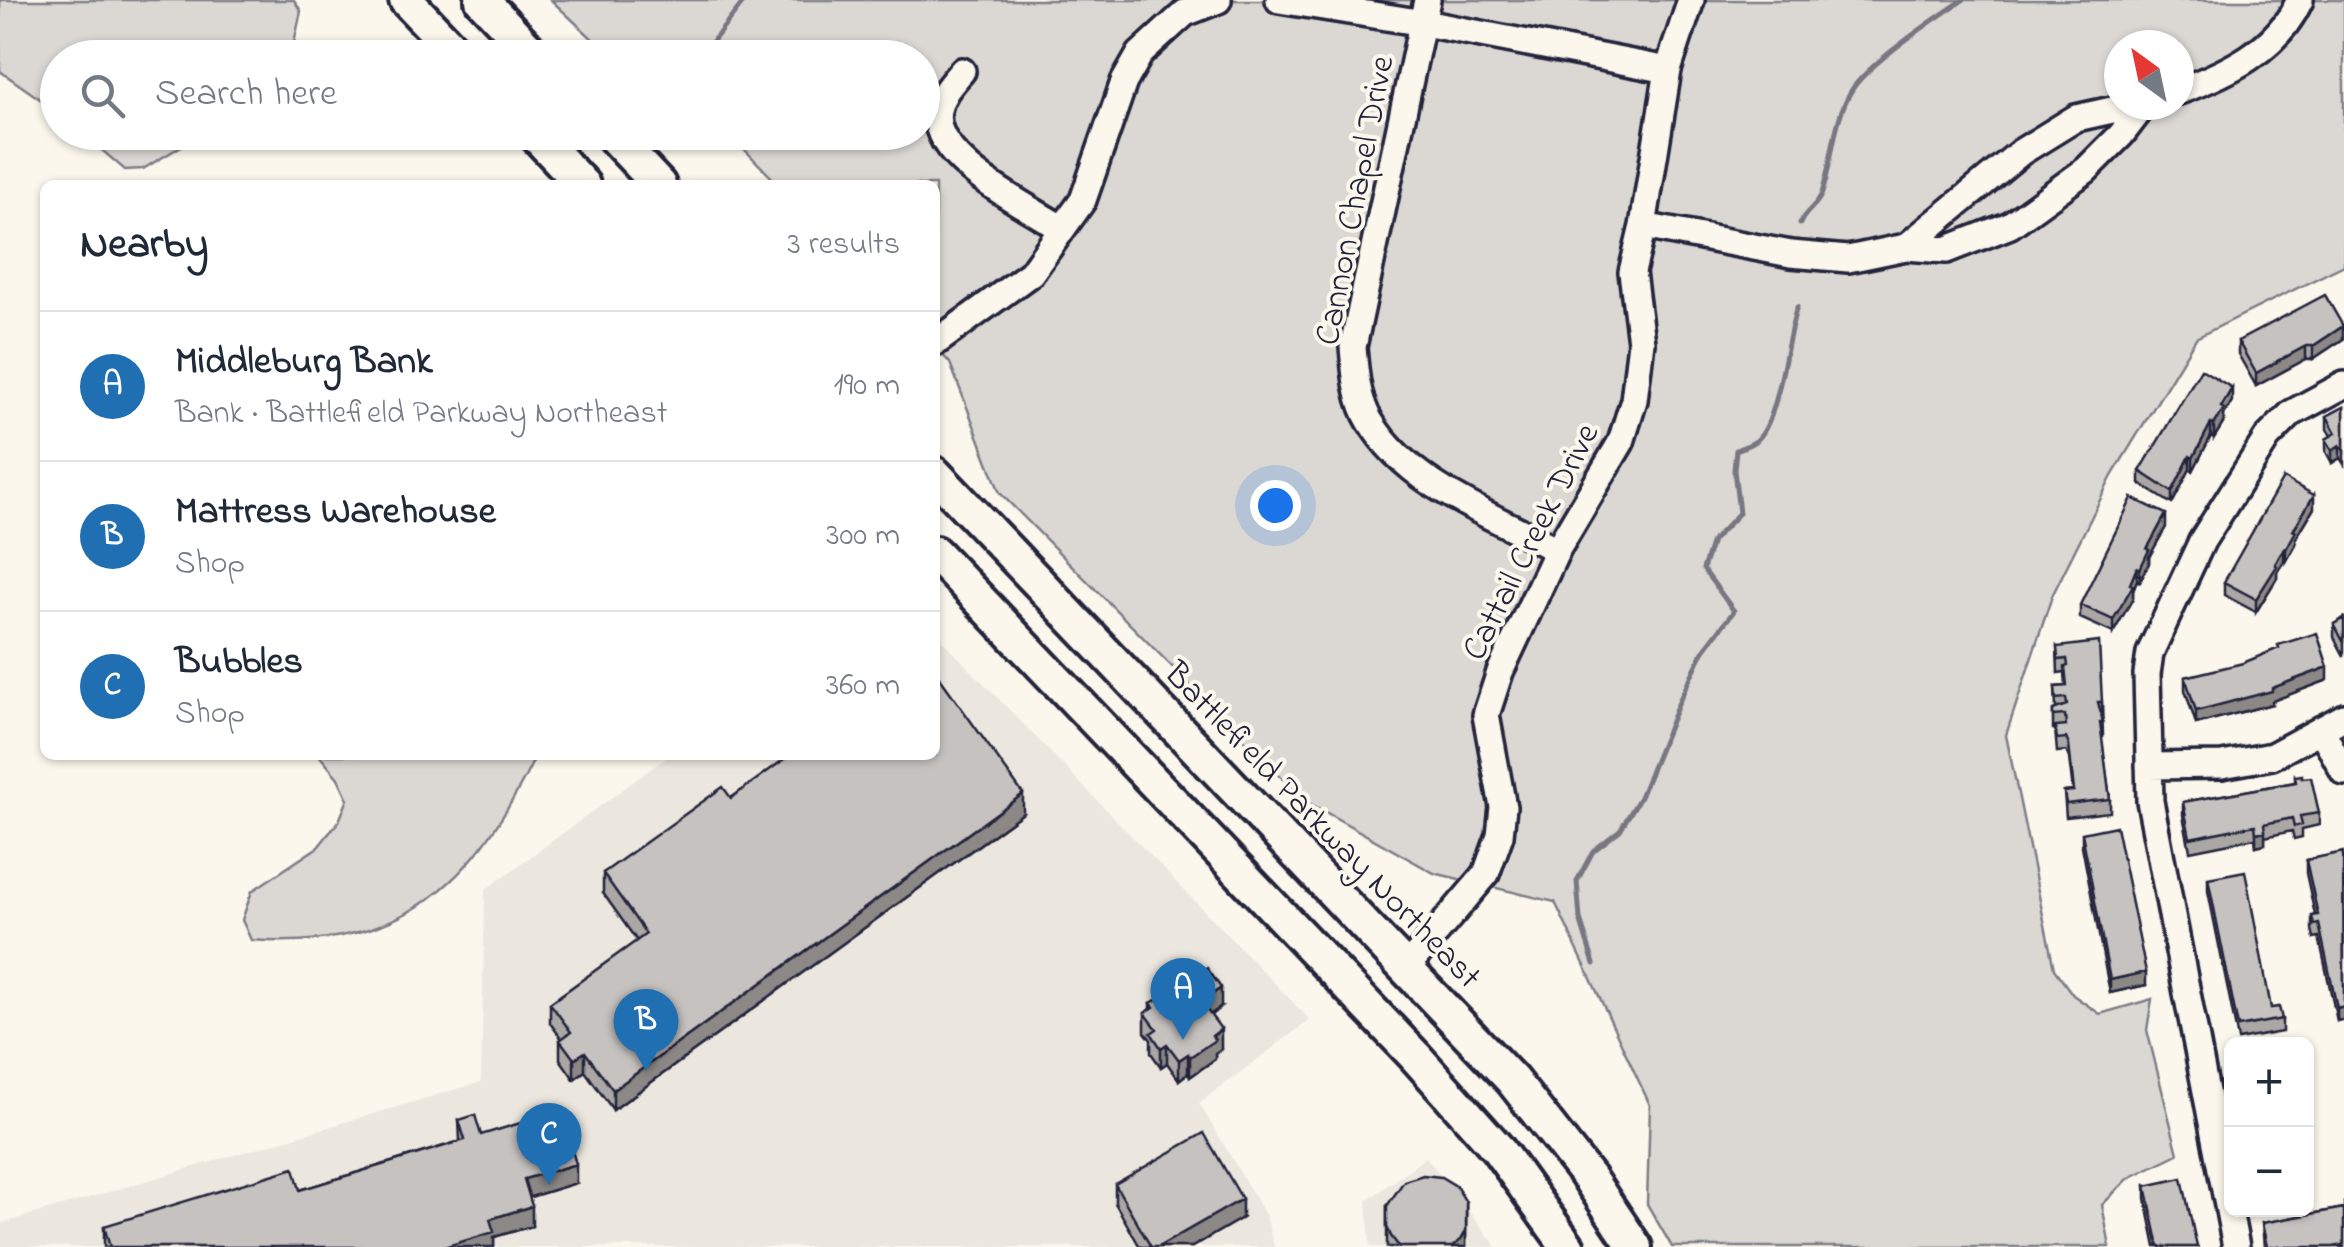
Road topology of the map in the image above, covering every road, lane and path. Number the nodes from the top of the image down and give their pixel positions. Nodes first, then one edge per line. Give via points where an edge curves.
1 (406, 0) edge
2 (482, 0) edge
3 (1218, 0) edge
4 (1279, 0) edge
5 (1691, 0) edge
6 (2300, 0) edge
7 (1426, 12) edge
8 (444, 40) edge
9 (520, 40) edge
10 (1668, 70) junction
11 (962, 71) dead end
12 (2194, 86) edge
13 (940, 101) edge
14 (2104, 112) edge
15 (2132, 120) edge
16 (940, 128) edge
17 (550, 150) edge
18 (626, 150) edge
19 (578, 180) edge
20 (654, 180) edge
21 (1642, 226) junction
22 (1061, 228) junction
23 (1906, 248) junction
24 (940, 339) edge
25 (2344, 385) edge
26 (940, 479) edge
27 (1557, 550) junction
28 (940, 558) edge
29 (2332, 723) edge
30 (2148, 766) junction
31 (2344, 772) edge
32 (1406, 968) junction
33 (1568, 1247) edge
34 (1635, 1247) edge
35 (2236, 1247) edge

1 - 8 main road
2 - 9 main road
3 - 22 street via 1186,13 1140,54 1083,200
4 - 7 street
5 - 10 street, Cattail Creek Drive
6 - 12 street via 2265,50
7 - 10 street
7 - 27 street, Cannon Chapel Drive via 1353,347 1356,378 1368,418 1394,454 1427,480
10 - 21 street, Cattail Creek Drive
11 - 13 street
14 - 23 street via 2076,118 2020,152
15 - 23 street via 2086,170 2010,225 1946,250
16 - 22 street via 960,163
17 - 19 main road
18 - 20 main road
21 - 23 street via 1848,259
21 - 27 street, Cattail Creek Drive via 1632,272 1641,342 1634,400 1621,442
22 - 24 street via 1032,273
25 - 30 street via 2278,424 2202,541 2150,653
26 - 32 main road, Battlefield Parkway Northeast
27 - 32 street, Cattail Creek Drive via 1486,715 1502,807 1486,874
28 - 33 main road via 1415,1056 1497,1148
29 - 30 street via 2272,756
29 - 31 street
30 - 35 street
32 - 34 main road, Battlefield Parkway Northeast via 1550,1125

